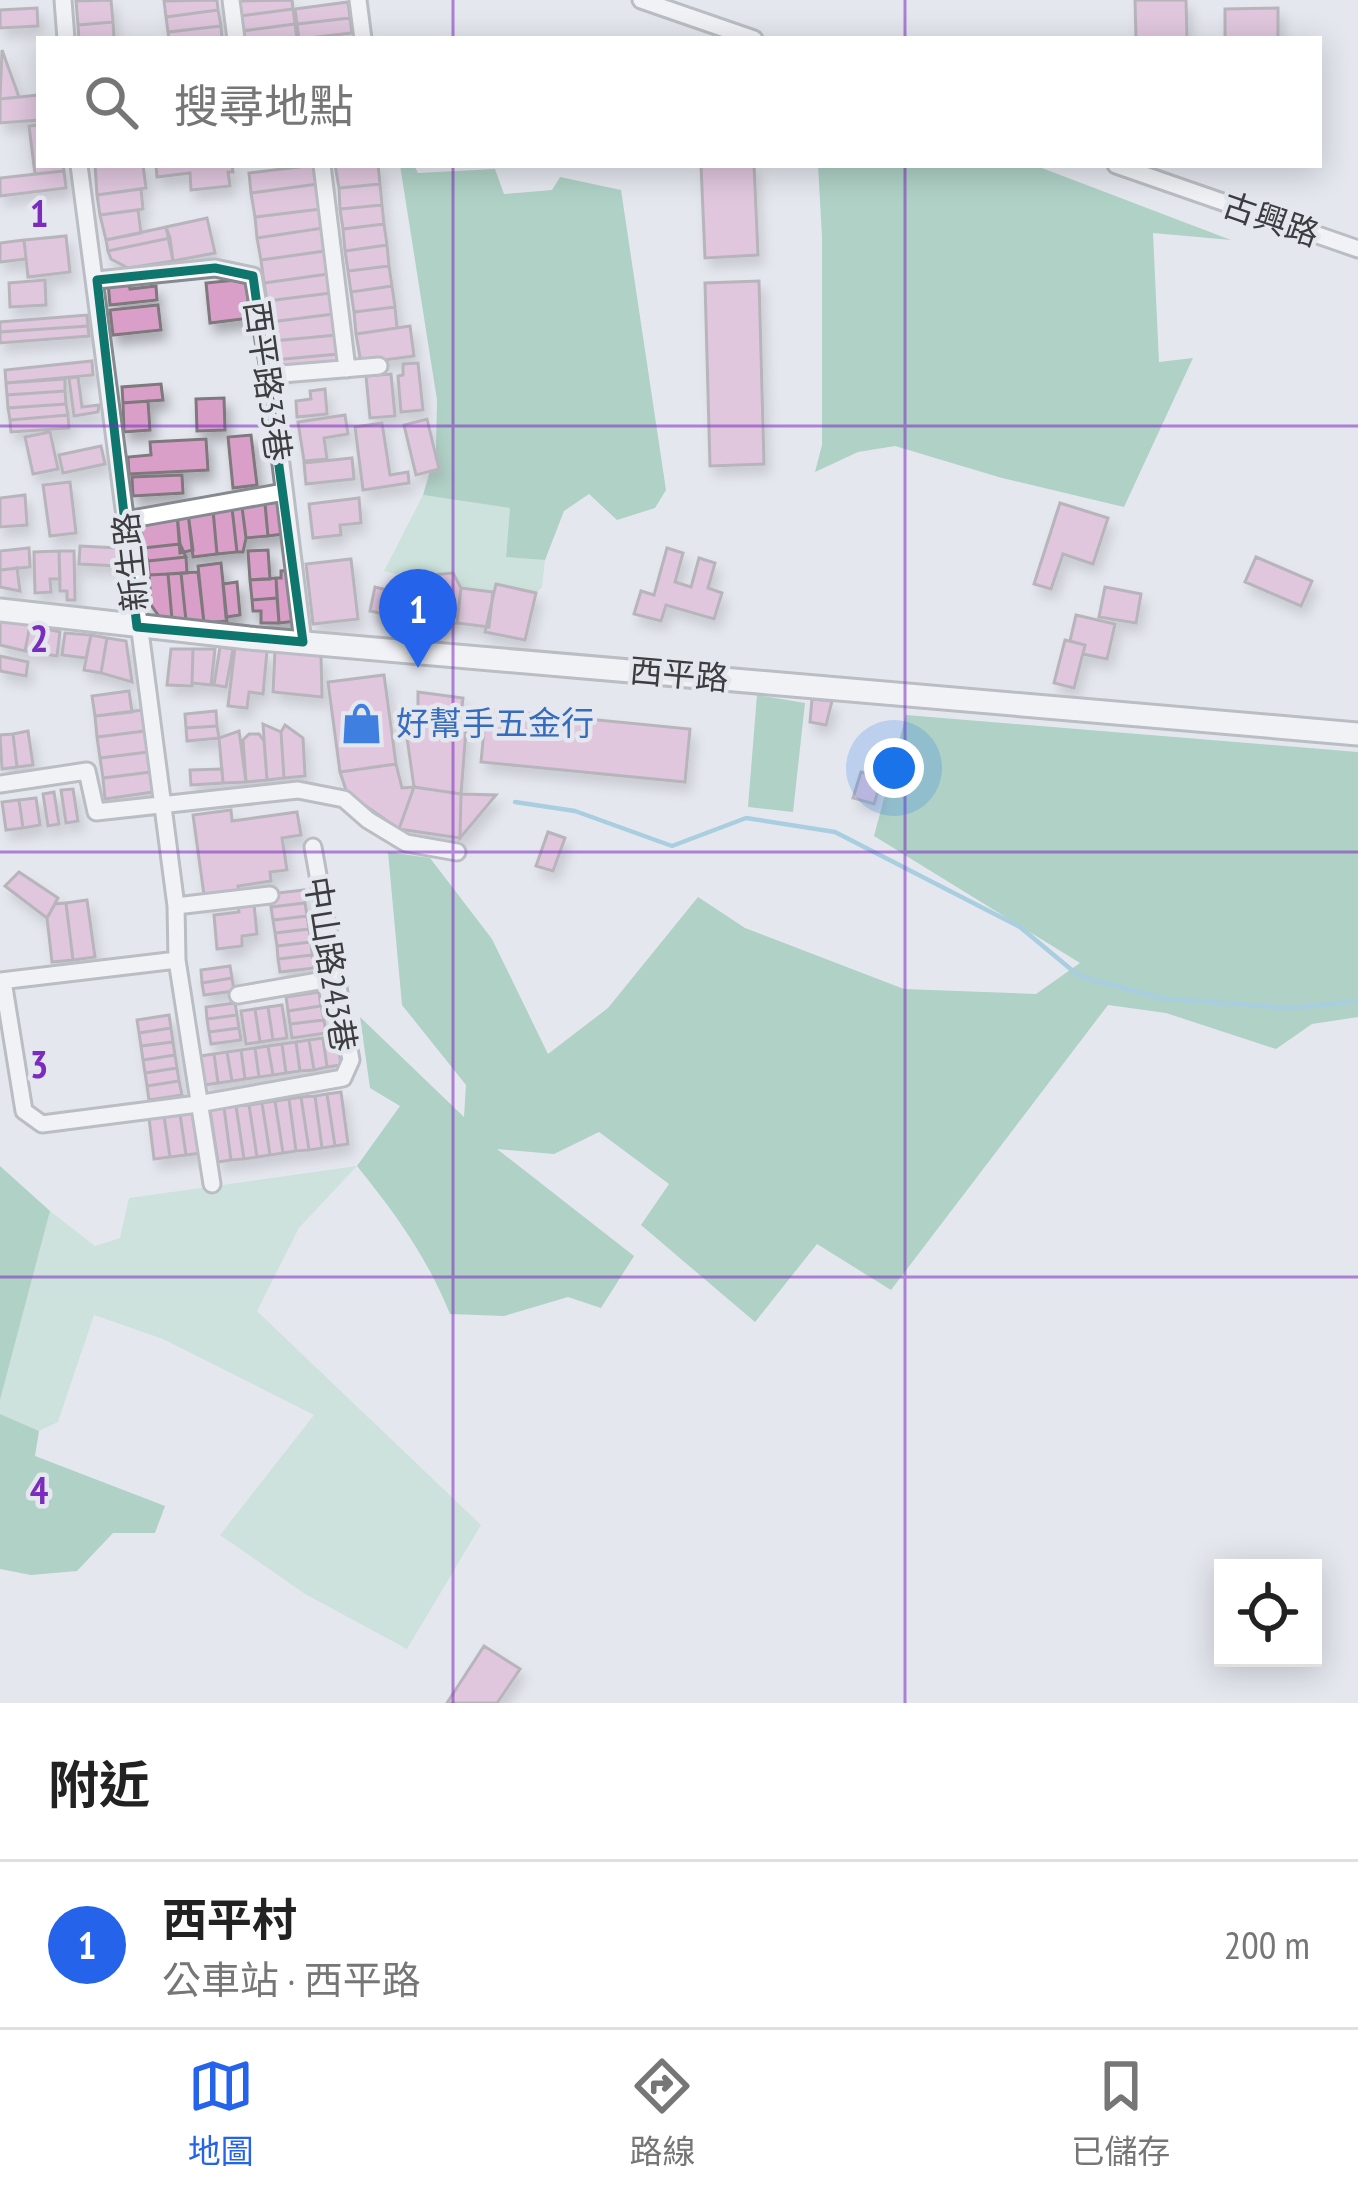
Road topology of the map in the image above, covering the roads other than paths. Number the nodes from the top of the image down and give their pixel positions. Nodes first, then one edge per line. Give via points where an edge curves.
1 (63, 0) edge
2 (230, 0) edge
3 (358, 0) edge
4 (641, 0) edge
5 (67, 36) edge
6 (236, 36) edge
7 (363, 36) edge
8 (745, 36) edge
9 (79, 168) edge
10 (322, 168) edge
11 (1125, 168) edge
12 (1358, 249) edge
13 (97, 280) junction
14 (379, 366) dead end
15 (347, 369) junction
16 (270, 376) junction
17 (284, 492) junction
18 (126, 520) junction
19 (0, 610) edge
20 (137, 627) junction
21 (303, 642) junction
22 (1358, 734) edge
23 (0, 784) edge
24 (162, 806) junction
25 (313, 847) dead end
26 (457, 852) dead end
27 (271, 895) dead end
28 (176, 906) junction
29 (177, 960) junction
30 (336, 978) junction
31 (1, 981) edge
32 (238, 995) dead end
33 (198, 1104) junction
34 (212, 1184) dead end

1 - 5 street
2 - 6 street
3 - 7 street
4 - 8 street
9 - 13 street, 新生路
10 - 15 street
11 - 12 street, 古興路
13 - 16 street, 西平路33巷 via 215,268 253,276
13 - 18 street, 新生路
14 - 15 street
15 - 16 street
16 - 17 street, 西平路33巷
17 - 18 street
17 - 21 street, 西平路33巷
18 - 20 street, 新生路
19 - 20 main road, 西平路
20 - 21 main road, 西平路
20 - 24 street, 新生路
21 - 22 main road, 西平路
23 - 24 street via 87,771 96,812
24 - 26 street via 298,790 344,799 406,843
24 - 28 street, 新生路
25 - 30 street, 中山路243巷
27 - 28 street
28 - 29 street, 新生路
29 - 31 street, 中山路243巷
29 - 33 street
30 - 32 street
30 - 33 street, 中山路243巷 via 351,1060 343,1078
31 - 33 street, 中山路243巷 via 23,1111 36,1121
33 - 34 street

